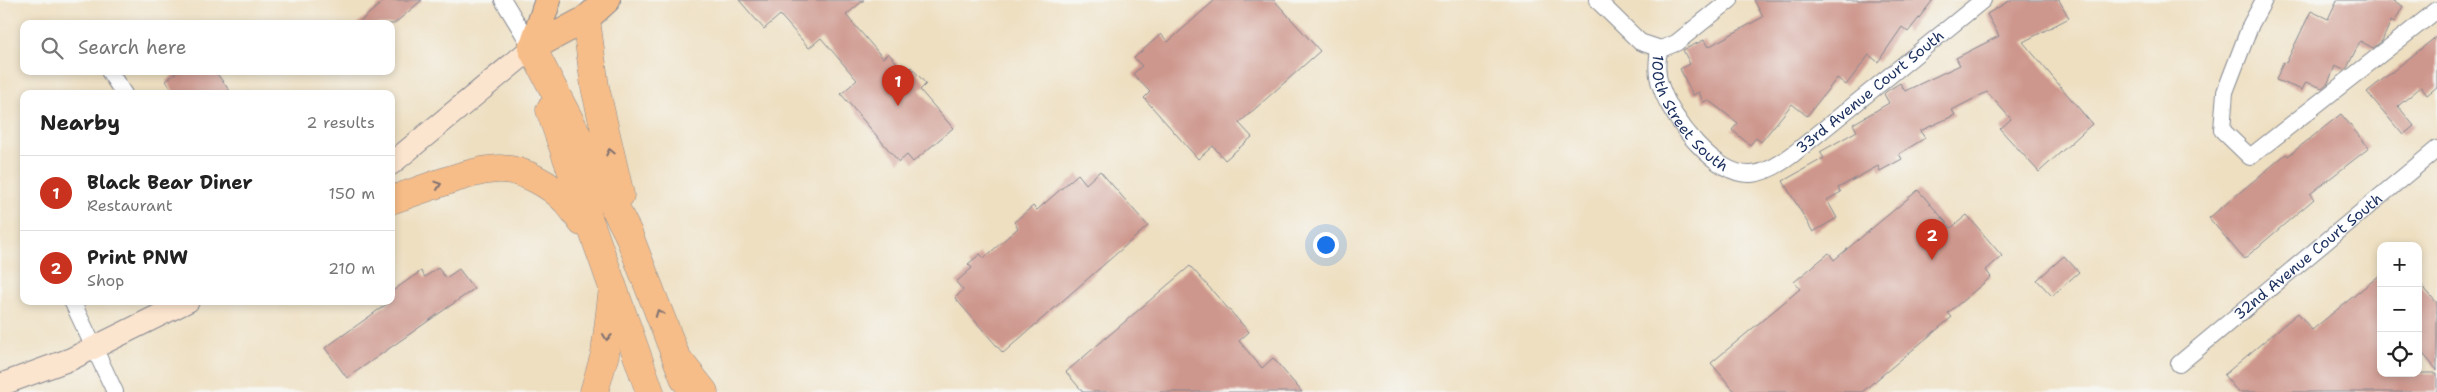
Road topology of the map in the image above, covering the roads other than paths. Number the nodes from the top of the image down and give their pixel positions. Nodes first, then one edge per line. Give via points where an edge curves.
1 (503, 0) edge
2 (548, 0) edge
3 (607, 0) edge
4 (1598, 0) edge
5 (1730, 0) edge
6 (1983, 0) edge
7 (2264, 0) edge
8 (2437, 10) edge
9 (586, 19) junction
10 (532, 48) junction
11 (1659, 49) junction
12 (112, 75) edge
13 (121, 90) edge
14 (2437, 149) edge
15 (395, 161) edge
16 (1752, 174) joint
17 (395, 199) edge
18 (628, 233) junction
19 (596, 242) junction
20 (613, 288) junction
21 (74, 305) edge
22 (180, 305) edge
23 (94, 349) junction
24 (677, 358) junction
25 (2179, 364) dead end
26 (0, 385) edge
27 (115, 392) edge
28 (594, 392) edge
29 (650, 392) edge
30 (690, 392) edge
31 (704, 392) edge

1 - 10 street
2 - 10 main road
3 - 9 main road
4 - 11 street, 100th Street South via 1636,38
5 - 11 street via 1676,43
6 - 16 street, 33rd Avenue Court South via 1792,155 1779,164
7 - 8 street via 2251,24 2225,92 2222,130 2250,157
9 - 10 main road
18 -> 9 highway via 595,87
10 - 15 main road
10 - 18 highway
10 - 19 highway via 555,128
11 - 16 street, 100th Street South via 1657,67 1661,89 1685,128 1703,150 1722,165
12 - 13 street
14 - 25 street, 32nd Avenue Court South
17 -> 19 highway via 478,172 502,169 534,178 566,200
24 -> 18 highway
19 - 20 highway
20 -> 28 highway via 605,354
20 - 29 highway
21 - 23 street
22 - 23 main road
23 - 26 main road
23 - 27 street
24 - 30 highway
24 - 31 highway

